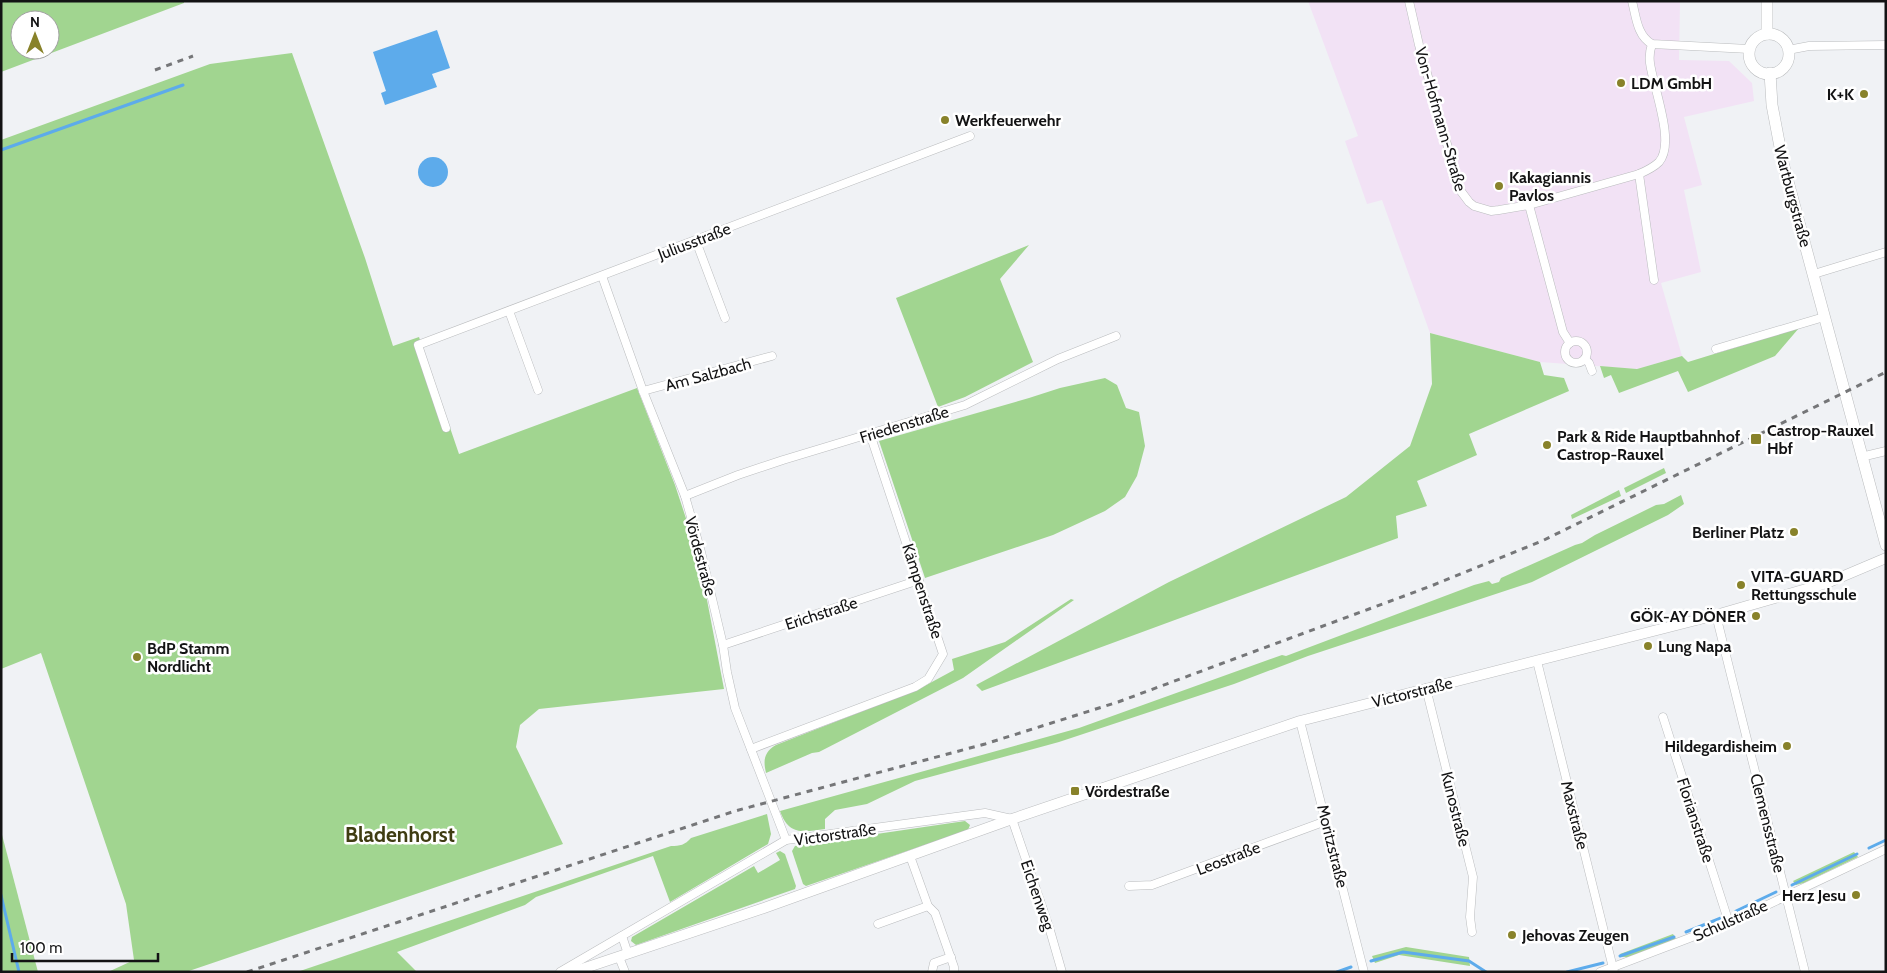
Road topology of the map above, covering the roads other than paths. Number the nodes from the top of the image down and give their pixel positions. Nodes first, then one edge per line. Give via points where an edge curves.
1 (1409, 1) edge
2 (1632, 1) edge
3 (1767, 1) edge
4 (1767, 34) junction
5 (1652, 44) junction
6 (1886, 45) edge
7 (1749, 49) junction
8 (1788, 50) junction
9 (1770, 73) junction
10 (970, 136) dead end
11 (1639, 174) junction
12 (1530, 205) junction
13 (696, 241) junction
14 (1886, 252) edge
15 (1814, 274) junction
16 (602, 276) junction
17 (1654, 280) dead end
18 (509, 310) junction
19 (1824, 317) junction
20 (725, 318) dead end
21 (1116, 336) dead end
22 (1570, 343) junction
23 (1716, 349) dead end
24 (772, 356) dead end
25 (1585, 359) junction
26 (1592, 371) dead end
27 (538, 390) dead end
28 (643, 391) junction
29 (446, 428) dead end
30 (870, 434) junction
31 (1886, 451) edge
32 (1861, 457) junction
33 (685, 496) junction
34 (1886, 545) edge
35 (1886, 558) edge
36 (919, 580) junction
37 (1716, 615) junction
38 (723, 645) junction
39 (1537, 662) junction
40 (1426, 688) junction
41 (1662, 717) dead end
42 (1300, 721) junction
43 (751, 749) junction
44 (1012, 819) junction
45 (1326, 821) junction
46 (786, 840) junction
47 (1886, 849) edge
48 (910, 856) junction
49 (1129, 886) dead end
50 (1786, 895) junction
51 (928, 906) junction
52 (1729, 923) junction
53 (878, 924) dead end
54 (1472, 932) dead end
55 (622, 936) junction
56 (624, 956) junction
57 (951, 957) junction
58 (1614, 970) edge
59 (560, 972) edge
60 (573, 972) edge
61 (625, 972) edge
62 (932, 972) edge
63 (954, 972) edge
64 (1062, 972) edge
65 (1364, 972) edge
66 (1600, 972) edge
67 (1806, 972) edge

1 - 12 street, Von-Hofmann-Straße via 1460,190 1469,202 1482,209
2 - 5 street via 1641,34
3 - 4 main road
4 - 7 main road via 1756,38
4 - 8 main road via 1783,39
5 - 7 street
5 - 11 street, Von-Hofmann-Straße via 1650,62 1666,141 1660,161
6 - 8 street via 1809,46
7 - 9 main road via 1754,66 1759,71
8 - 9 main road via 1788,60 1783,68
9 - 15 main road, Wartburgstraße via 1778,138
10 - 13 street, Juliusstraße
11 - 12 street, Von-Hofmann-Straße
11 - 17 street
12 - 22 street via 1563,332
13 - 16 street, Juliusstraße
13 - 20 street
14 - 15 street
15 - 19 main road, Wartburgstraße
16 - 18 street, Juliusstraße
16 - 28 street, Vördestraße
18 - 27 street
18 - 29 street, Juliusstraße via 418,345
19 - 23 street
19 - 32 main road, Wartburgstraße
21 - 30 street, Friedenstraße via 965,405
22 - 25 street via 1578,341 1584,345
22 - 25 street via 1565,352 1569,361 1579,363
24 - 28 street, Am Salzbach
25 - 26 street
28 - 33 street, Vördestraße
30 - 33 street, Friedenstraße via 738,475
30 - 36 street, Kämpenstraße
31 - 32 street
32 - 34 main road
33 - 38 street, Vördestraße via 702,552
35 - 37 street, Victorstraße via 1839,579
36 - 38 street, Erichstraße
36 - 43 street, Kämpenstraße via 943,654 928,679 915,687
37 - 39 street, Victorstraße
37 - 50 street, Clemensstraße
38 - 43 street, Vördestraße via 735,708
39 - 40 street, Victorstraße
39 - 58 street, Maxstraße
40 - 42 street, Victorstraße
40 - 54 street, Kunostraße via 1473,877
41 - 52 street, Florianstraße
42 - 44 street, Victorstraße
42 - 45 street, Moritzstraße
43 - 46 street, Vördestraße
44 - 46 street, Victorstraße via 985,814
44 - 48 street, Victorstraße
44 - 64 street, Eichenweg
45 - 49 street, Leostraße via 1152,885
45 - 65 street, Moritzstraße
46 - 55 street, Victorstraße
47 - 50 street, Schulstraße
48 - 51 street
48 - 56 street, Victorstraße
50 - 52 street, Schulstraße
50 - 67 street, Clemensstraße
51 - 53 street
51 - 57 street via 935,912
52 - 58 street, Schulstraße
55 - 56 street
55 - 59 street, Victorstraße
56 - 60 street, Victorstraße
56 - 61 street
57 - 62 street via 934,963
57 - 63 street
58 - 66 street, Schulstraße

